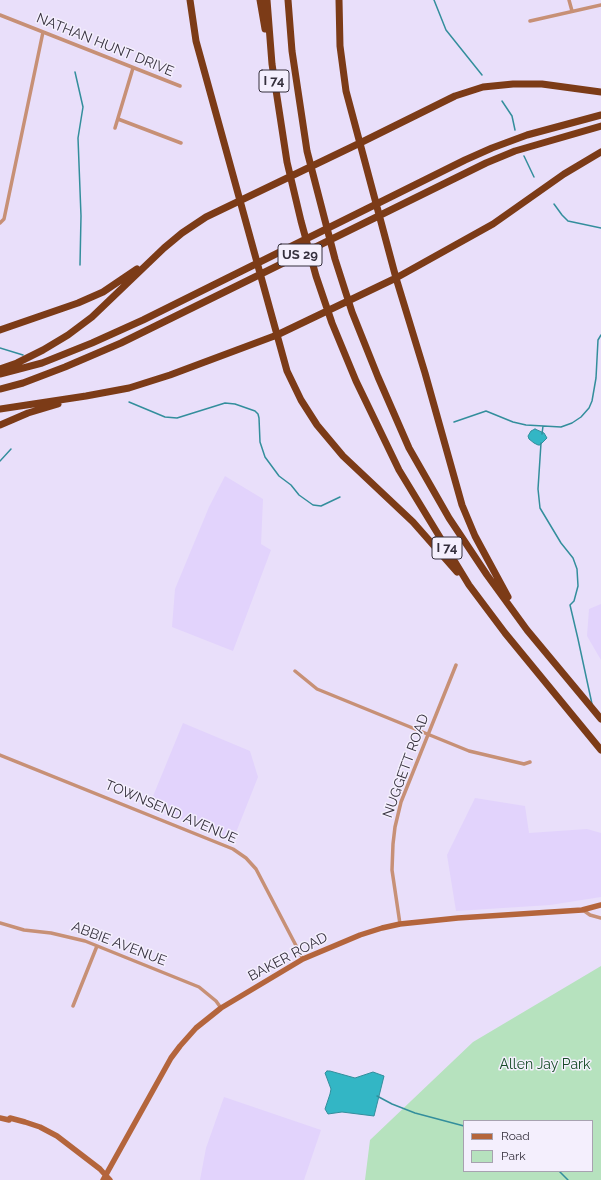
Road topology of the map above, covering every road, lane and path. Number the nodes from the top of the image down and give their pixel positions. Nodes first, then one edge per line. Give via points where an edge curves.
1 (190, 0) edge
2 (260, 0) edge
3 (267, 0) edge
4 (288, 0) edge
5 (339, 0) edge
6 (569, 0) edge
7 (601, 5) edge
8 (572, 11) junction
9 (0, 15) edge
10 (530, 21) dead end
11 (43, 32) junction
12 (272, 64) junction
13 (133, 68) junction
14 (180, 86) dead end
15 (601, 92) edge
16 (601, 115) edge
17 (118, 119) junction
18 (601, 126) edge
19 (115, 128) dead end
20 (360, 143) junction
21 (181, 144) dead end
22 (601, 152) edge
23 (240, 200) junction
24 (0, 223) edge
25 (159, 253) junction
26 (396, 278) junction
27 (0, 330) edge
28 (277, 335) junction
29 (0, 369) edge
30 (0, 374) edge
31 (0, 389) edge
32 (86, 396) junction
33 (0, 409) edge
34 (0, 425) edge
35 (469, 585) junction
36 (526, 630) junction
37 (456, 665) dead end
38 (295, 671) dead end
39 (601, 719) edge
40 (428, 735) junction
41 (601, 750) edge
42 (0, 755) edge
43 (530, 762) dead end
44 (601, 905) edge
45 (582, 910) junction
46 (601, 918) edge
47 (0, 923) edge
48 (400, 924) junction
49 (97, 946) junction
50 (303, 959) junction
51 (74, 1006) dead end
52 (221, 1008) junction
53 (0, 1118) edge
54 (104, 1177) edge
55 (110, 1180) edge

1 - 23 highway via 196,41
2 - 12 highway
3 - 12 highway, I 74
4 - 36 highway, I 74 via 292,51 307,151 335,259 352,312 410,448 449,518
5 - 20 highway via 342,72
6 - 8 street
7 - 8 street
8 - 10 street
9 - 11 street, NATHAN HUNT DRIVE
11 - 13 street, NATHAN HUNT DRIVE
11 - 24 street via 4,219
12 - 35 highway, I 74 via 287,162 301,222 332,324 398,470
13 - 14 street, NATHAN HUNT DRIVE
13 - 17 street
15 - 20 highway via 542,84 484,87 455,96
16 - 30 highway, US 29 via 527,135 479,154 130,326 42,363
17 - 19 street
17 - 21 street
18 - 31 highway, US 29 via 515,151 486,163 121,343 65,367
20 - 23 highway
20 - 26 highway
22 - 26 highway via 564,174 493,224
23 - 25 highway via 206,217
23 - 28 highway
25 - 27 highway via 96,295
25 - 29 highway via 92,317 68,335 43,350
26 - 28 highway
26 - 36 highway via 462,505 474,536
28 - 32 highway via 170,375 129,388
28 - 35 highway via 287,371 317,426 342,456 412,522
32 - 33 highway
32 - 34 highway via 28,413
35 - 41 highway, I 74
36 - 39 highway, I 74
37 - 40 street, NUGGETT ROAD
38 - 40 street via 317,689
40 - 43 street via 469,751 524,764
40 - 48 street, NUGGETT ROAD via 401,802 395,827 392,870
42 - 50 street, TOWNSEND AVENUE via 233,849 256,869
44 - 45 street, BAKER ROAD
45 - 46 street
45 - 48 street, BAKER ROAD
47 - 49 street, ABBIE AVENUE via 24,930 69,936
48 - 50 street, BAKER ROAD via 360,935
49 - 51 street
49 - 52 street, ABBIE AVENUE via 199,987
50 - 52 street, BAKER ROAD
52 - 54 street, BAKER ROAD via 196,1028 171,1058
53 - 54 street via 10,1118 40,1127 57,1136
54 - 55 street

